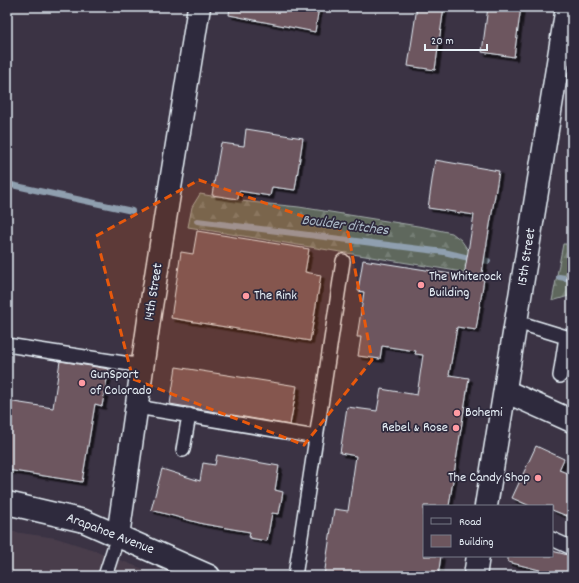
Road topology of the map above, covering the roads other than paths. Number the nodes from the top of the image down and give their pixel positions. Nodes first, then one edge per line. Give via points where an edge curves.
1 (199, 7) edge
2 (567, 7) edge
3 (343, 261) dead end
4 (517, 322) junction
5 (7, 345) edge
6 (143, 366) junction
7 (560, 376) dead end
8 (505, 391) junction
9 (137, 407) junction
10 (189, 415) junction
11 (572, 421) edge
12 (316, 437) junction
13 (183, 450) dead end
14 (7, 503) edge
15 (486, 505) edge
16 (118, 536) junction
17 (553, 539) edge
18 (572, 548) edge
19 (478, 557) edge
20 (105, 576) edge
21 (209, 576) edge
22 (295, 576) edge
23 (475, 576) edge

1 - 6 street, 14th Street
2 - 4 street, 15th Street
3 - 12 lane
4 - 7 lane via 566,337
4 - 8 street, 15th Street
5 - 6 lane
6 - 9 street, 14th Street
8 - 11 street
8 - 15 street, 15th Street
9 - 10 lane
9 - 16 street, 14th Street
10 - 12 lane
10 - 13 lane
12 - 22 lane
14 - 16 street, Arapahoe Avenue via 84,521
16 - 20 lane, 14th Street
16 - 21 street, Arapahoe Avenue
17 - 18 lane
19 - 23 street

